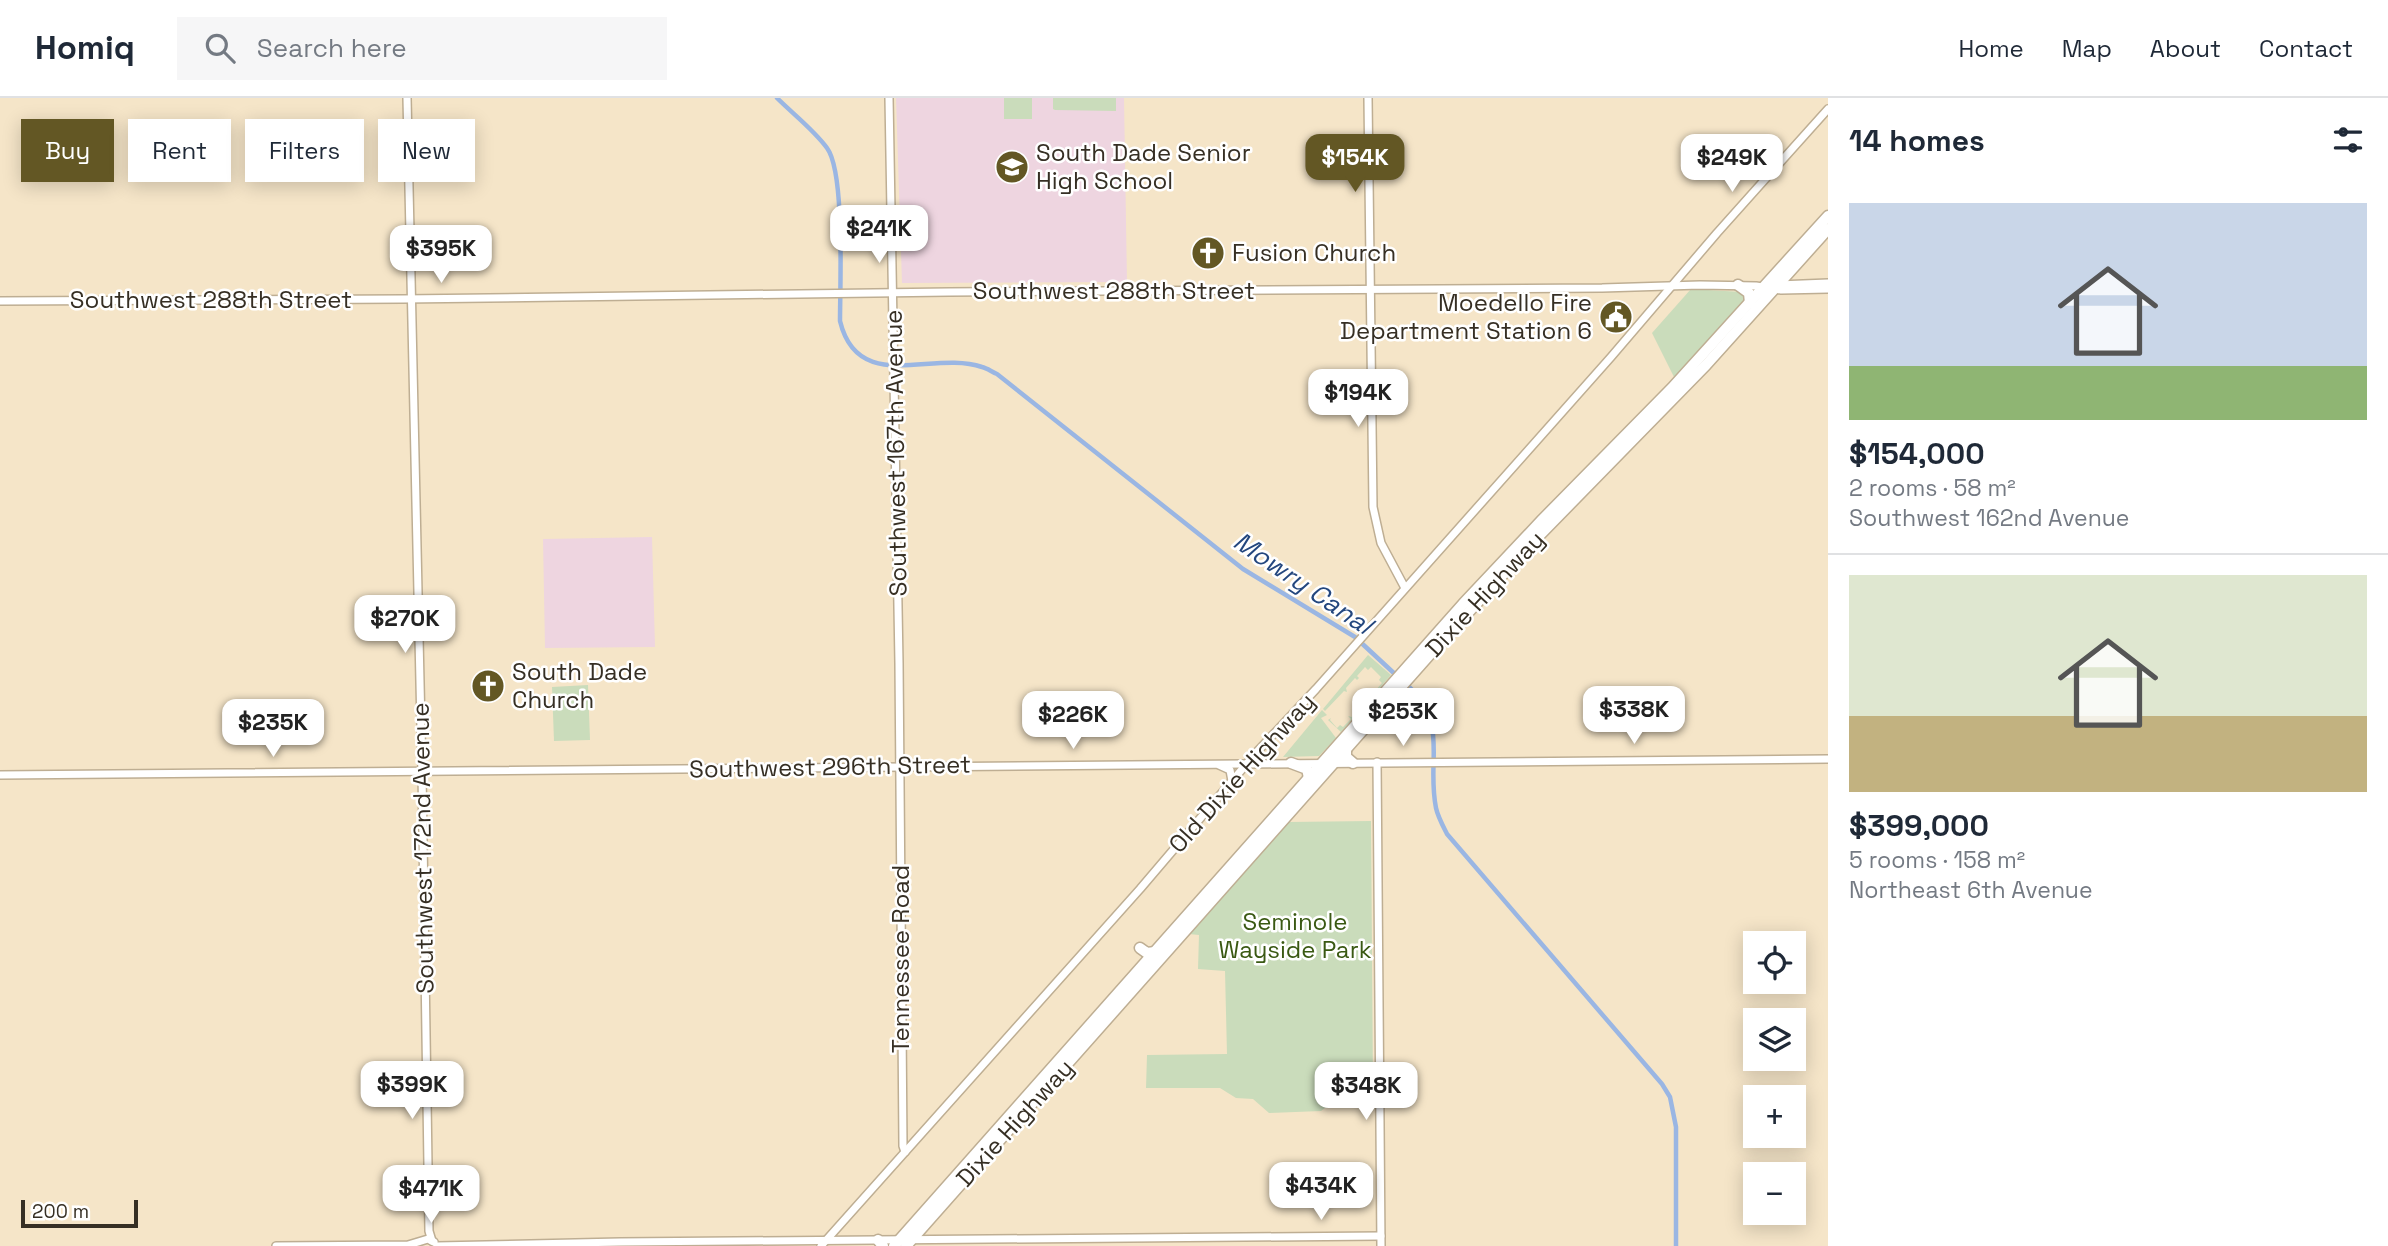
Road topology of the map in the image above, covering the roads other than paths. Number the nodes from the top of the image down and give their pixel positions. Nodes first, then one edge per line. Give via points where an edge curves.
1 (407, 98) edge
2 (889, 98) edge
3 (1368, 98) edge
4 (1828, 109) edge
5 (1828, 216) edge
6 (1828, 229) edge
7 (1790, 272) junction
8 (1828, 283) edge
9 (1797, 284) junction
10 (1672, 285) junction
11 (1738, 285) junction
12 (1647, 286) junction
13 (1773, 287) junction
14 (1828, 289) edge
15 (1371, 290) junction
16 (894, 293) junction
17 (411, 299) junction
18 (1658, 300) junction
19 (0, 301) edge
20 (1751, 303) junction
21 (1723, 333) junction
22 (1698, 374) junction
23 (1663, 397) junction
24 (1620, 441) junction
25 (1632, 441) junction
26 (1589, 485) junction
27 (1405, 588) junction
28 (1466, 607) junction
29 (1402, 679) junction
30 (1376, 701) junction
31 (1346, 749) junction
32 (1258, 750) junction
33 (1828, 759) edge
34 (1377, 762) junction
35 (1248, 763) junction
36 (1264, 763) junction
37 (1291, 763) junction
38 (1321, 763) junction
39 (1333, 763) junction
40 (1353, 763) junction
41 (1215, 764) junction
42 (900, 766) junction
43 (422, 772) junction
44 (0, 775) edge
45 (1309, 778) junction
46 (1232, 781) junction
47 (1273, 824) junction
48 (1193, 915) junction
49 (1140, 948) dead end
50 (1157, 950) junction
51 (1140, 968) junction
52 (1140, 981) junction
53 (1124, 999) junction
54 (1056, 1064) junction
55 (1026, 1110) junction
56 (1011, 1114) junction
57 (905, 1152) junction
58 (982, 1160) junction
59 (940, 1194) junction
60 (1381, 1236) junction
61 (906, 1242) edge
62 (432, 1243) edge
63 (809, 1243) edge
64 (824, 1243) edge
65 (880, 1243) edge
66 (409, 1245) edge
67 (276, 1246) edge
68 (1381, 1246) edge

1 - 17 street, Southwest 172nd Avenue
2 - 16 street, Southwest 167th Avenue
3 - 15 street
4 - 10 street, Old Dixie Highway
5 - 13 highway, Dixie Highway
6 - 7 highway, Dixie Highway
7 - 9 highway
7 - 13 highway, Dixie Highway
8 - 9 street, Southwest 288th Street
9 - 13 street, Southwest 288th Street
10 - 11 street, Southwest 288th Street
10 - 12 street, Southwest 288th Street
10 - 18 street, Old Dixie Highway
11 - 13 street, Southwest 288th Street
11 - 20 highway via 1749,293
12 - 15 street, Southwest 288th Street
12 - 18 street via 1656,291
13 - 14 street, Southwest 288th Street
13 - 20 highway, Dixie Highway
13 - 22 highway, Dixie Highway
15 - 16 street, Southwest 288th Street
15 - 27 street via 1374,514 1384,551
16 - 17 street, Southwest 288th Street
16 - 42 street, Southwest 167th Avenue
17 - 19 street, Southwest 288th Street
17 - 43 street, Southwest 172nd Avenue
18 - 27 street, Old Dixie Highway
20 - 21 highway, Dixie Highway
21 - 22 highway via 1698,367
21 - 23 highway, Dixie Highway
22 - 25 highway, Dixie Highway
23 - 24 highway, Dixie Highway
23 - 25 highway
24 - 26 highway
24 - 28 highway, Dixie Highway via 1503,561 1499,572
25 - 26 highway, Dixie Highway
26 - 28 highway, Dixie Highway
27 - 32 street, Old Dixie Highway
28 - 29 highway, Dixie Highway
28 - 29 highway, Dixie Highway via 1432,652
29 - 30 highway, Dixie Highway
29 - 31 highway, Dixie Highway
30 - 38 highway, Dixie Highway
30 - 39 highway via 1373,712 1335,754
31 - 39 highway, Dixie Highway
31 - 40 highway via 1346,757
32 - 35 street, Old Dixie Highway
32 - 36 street
33 - 34 street, Southwest 296th Street
34 - 40 street, Southwest 296th Street
34 - 60 street
35 - 36 street, Southwest 296th Street
35 - 41 street, Southwest 296th Street
35 - 46 street, Old Dixie Highway
36 - 37 street, Southwest 296th Street
37 - 38 street, Southwest 296th Street
37 - 45 highway via 1307,769
38 - 39 street, Southwest 296th Street
38 - 45 highway, Dixie Highway
38 - 47 highway via 1318,774
39 - 40 street, Southwest 296th Street
39 - 47 highway, Dixie Highway
41 - 42 street, Southwest 296th Street
41 - 46 street via 1230,770
42 - 43 street, Southwest 296th Street
42 - 57 street, Tennessee Road
43 - 44 street, Southwest 296th Street
43 - 62 street, Southwest 172nd Avenue
45 - 47 highway, Dixie Highway
46 - 57 street, Old Dixie Highway
47 - 48 highway, Dixie Highway
48 - 50 highway
48 - 52 highway
49 - 50 highway
50 - 51 highway
50 - 52 highway
51 - 53 highway
51 - 54 highway
52 - 53 highway
53 - 55 highway, Dixie Highway
54 - 55 highway via 1024,1105
54 - 56 highway, Dixie Highway
55 - 58 highway, Dixie Highway
56 - 58 highway via 1012,1120
56 - 59 highway, Dixie Highway
57 - 64 street, Old Dixie Highway
58 - 61 highway, Dixie Highway
59 - 61 highway, Dixie Highway
59 - 61 highway via 938,1203
60 - 61 street
60 - 68 street
61 - 65 street
62 - 63 street
62 - 66 street
63 - 64 street
64 - 65 street
66 - 67 street

